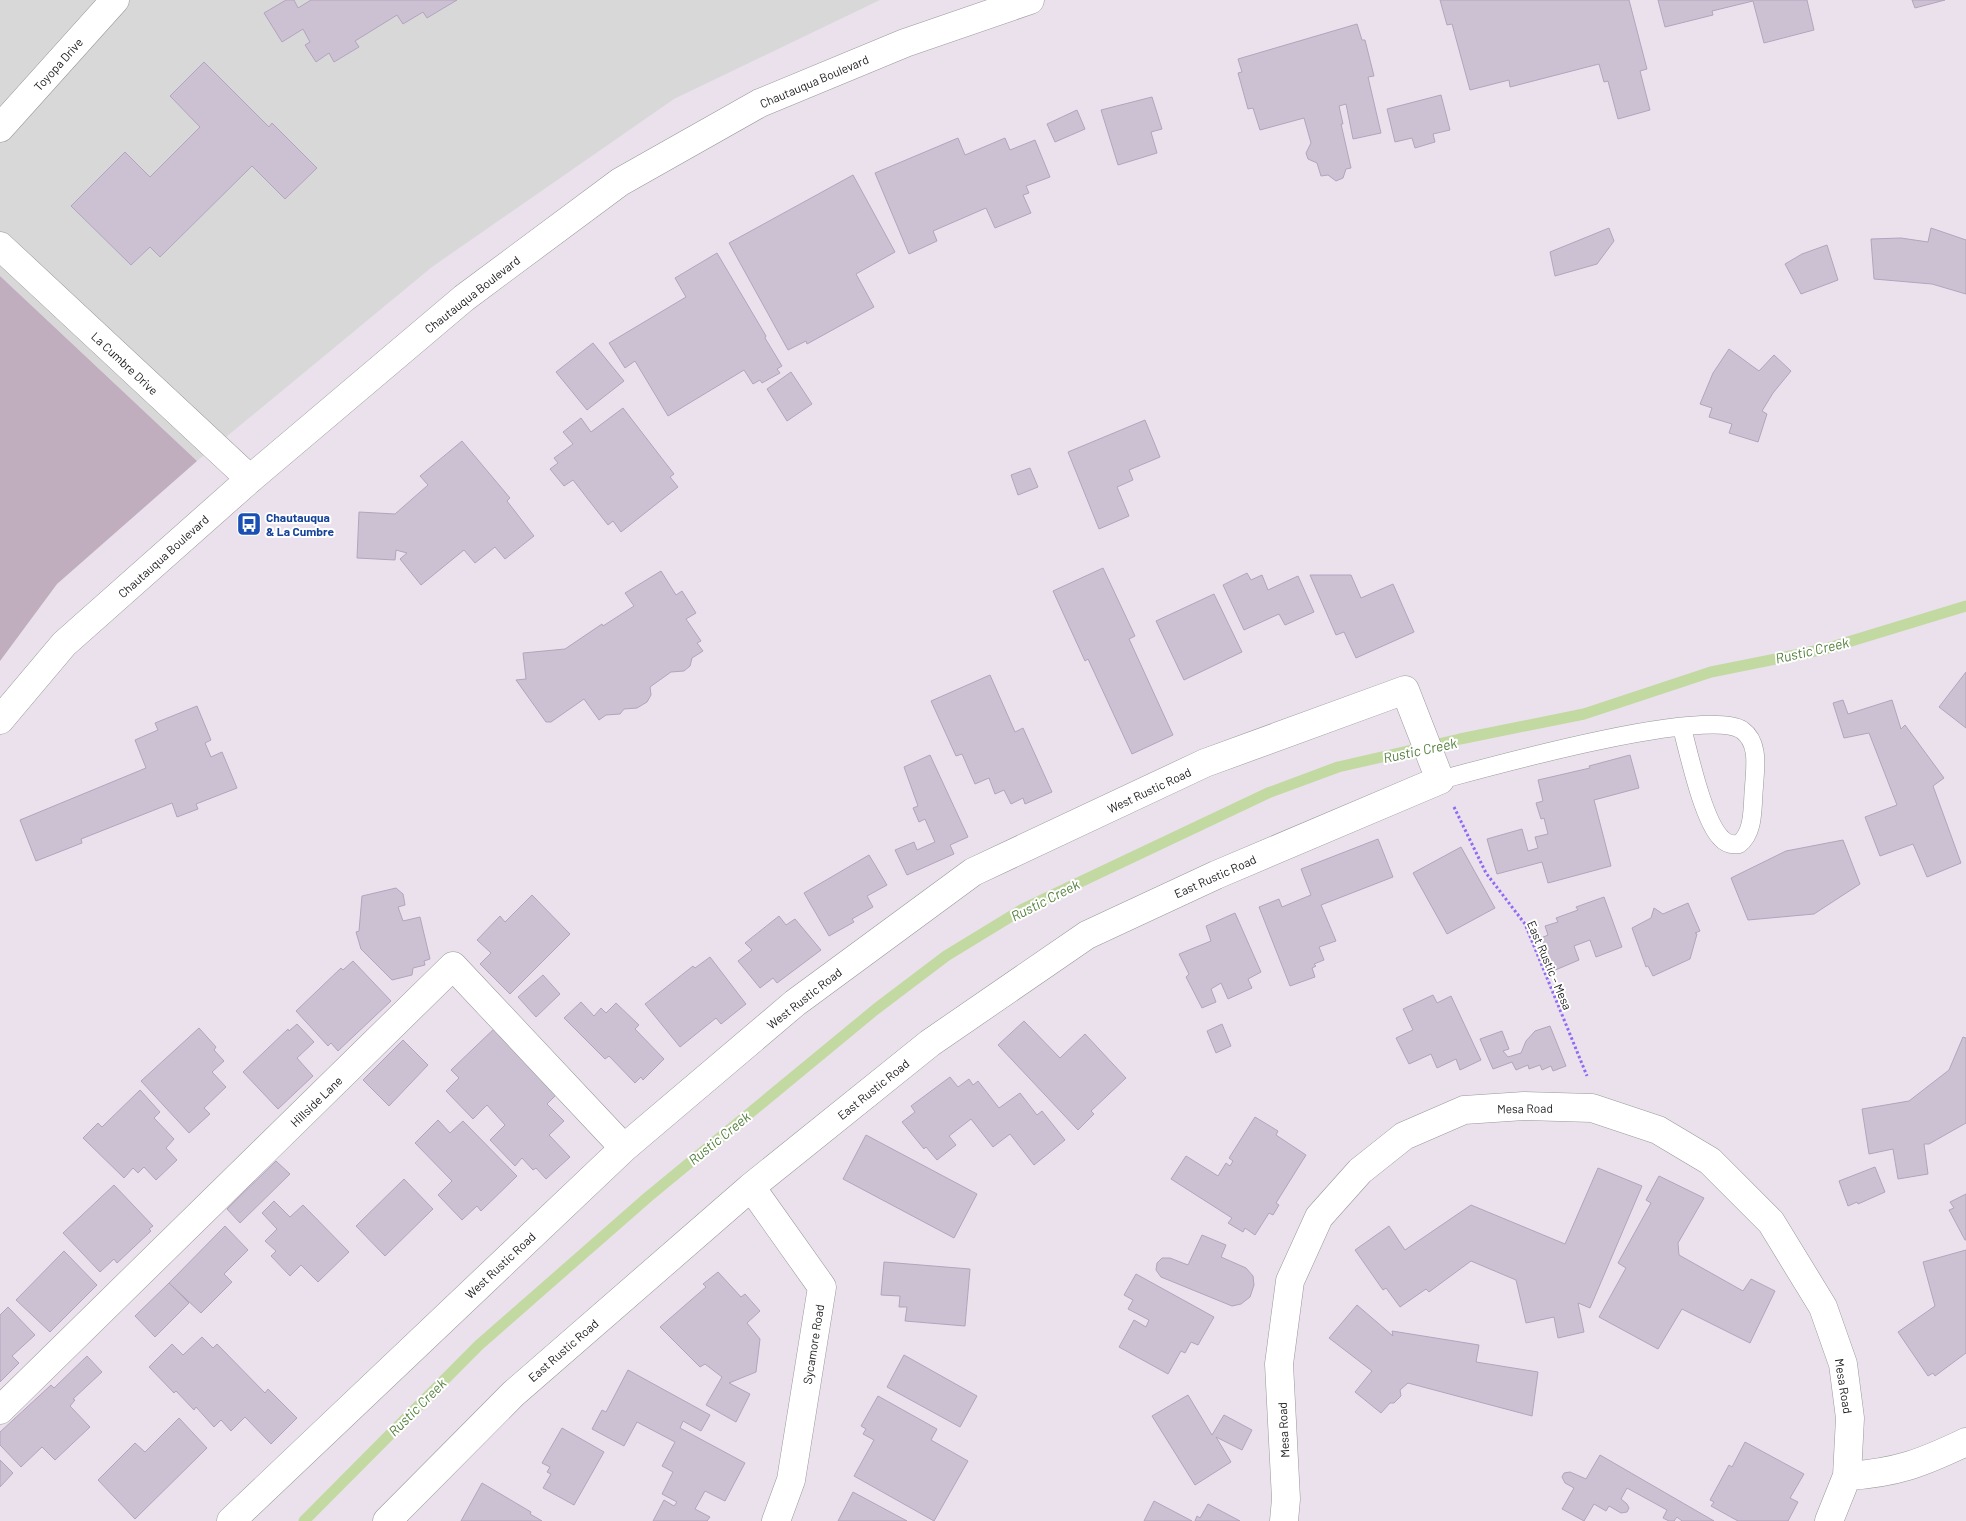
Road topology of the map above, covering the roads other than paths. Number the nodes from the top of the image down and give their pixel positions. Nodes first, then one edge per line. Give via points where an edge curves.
1 (115, 0) edge
2 (1030, 0) edge
3 (0, 128) edge
4 (0, 246) edge
5 (250, 479) junction
6 (0, 720) edge
7 (1682, 728) junction
8 (1435, 768) junction
9 (624, 1148) junction
10 (751, 1187) junction
11 (0, 1410) edge
12 (1966, 1442) edge
13 (1847, 1476) junction
14 (231, 1521) edge
15 (387, 1521) edge
16 (776, 1521) edge
17 (1284, 1521) edge
18 (1829, 1521) edge

1 - 3 street, Toyopa Drive
2 - 5 street, Chautauqua Boulevard via 905,43 760,102 620,182 464,298
4 - 5 street, La Cumbre Drive
5 - 6 street, Chautauqua Boulevard via 64,644
7 - 7 lane via 1701,724 1728,725 1742,730 1751,741 1756,756 1751,819 1748,832 1739,844 1727,843 1720,837 1706,810
7 - 8 lane
8 - 9 street, West Rustic Road via 1405,690 1205,763 973,872 794,1003
8 - 10 street, East Rustic Road via 1087,935 930,1043
9 - 11 street, Hillside Lane via 453,966
9 - 14 street, West Rustic Road
10 - 15 street, East Rustic Road via 513,1394
10 - 16 street, Sycamore Road via 822,1287 791,1480
12 - 13 street via 1922,1463 1878,1474
13 - 17 street, Mesa Road via 1850,1418 1843,1364 1823,1307 1770,1222 1710,1161 1658,1130 1592,1108 1524,1106 1464,1110 1404,1136 1360,1171 1319,1217 1290,1281 1279,1364 1286,1499
13 - 18 street, Mesa Road

